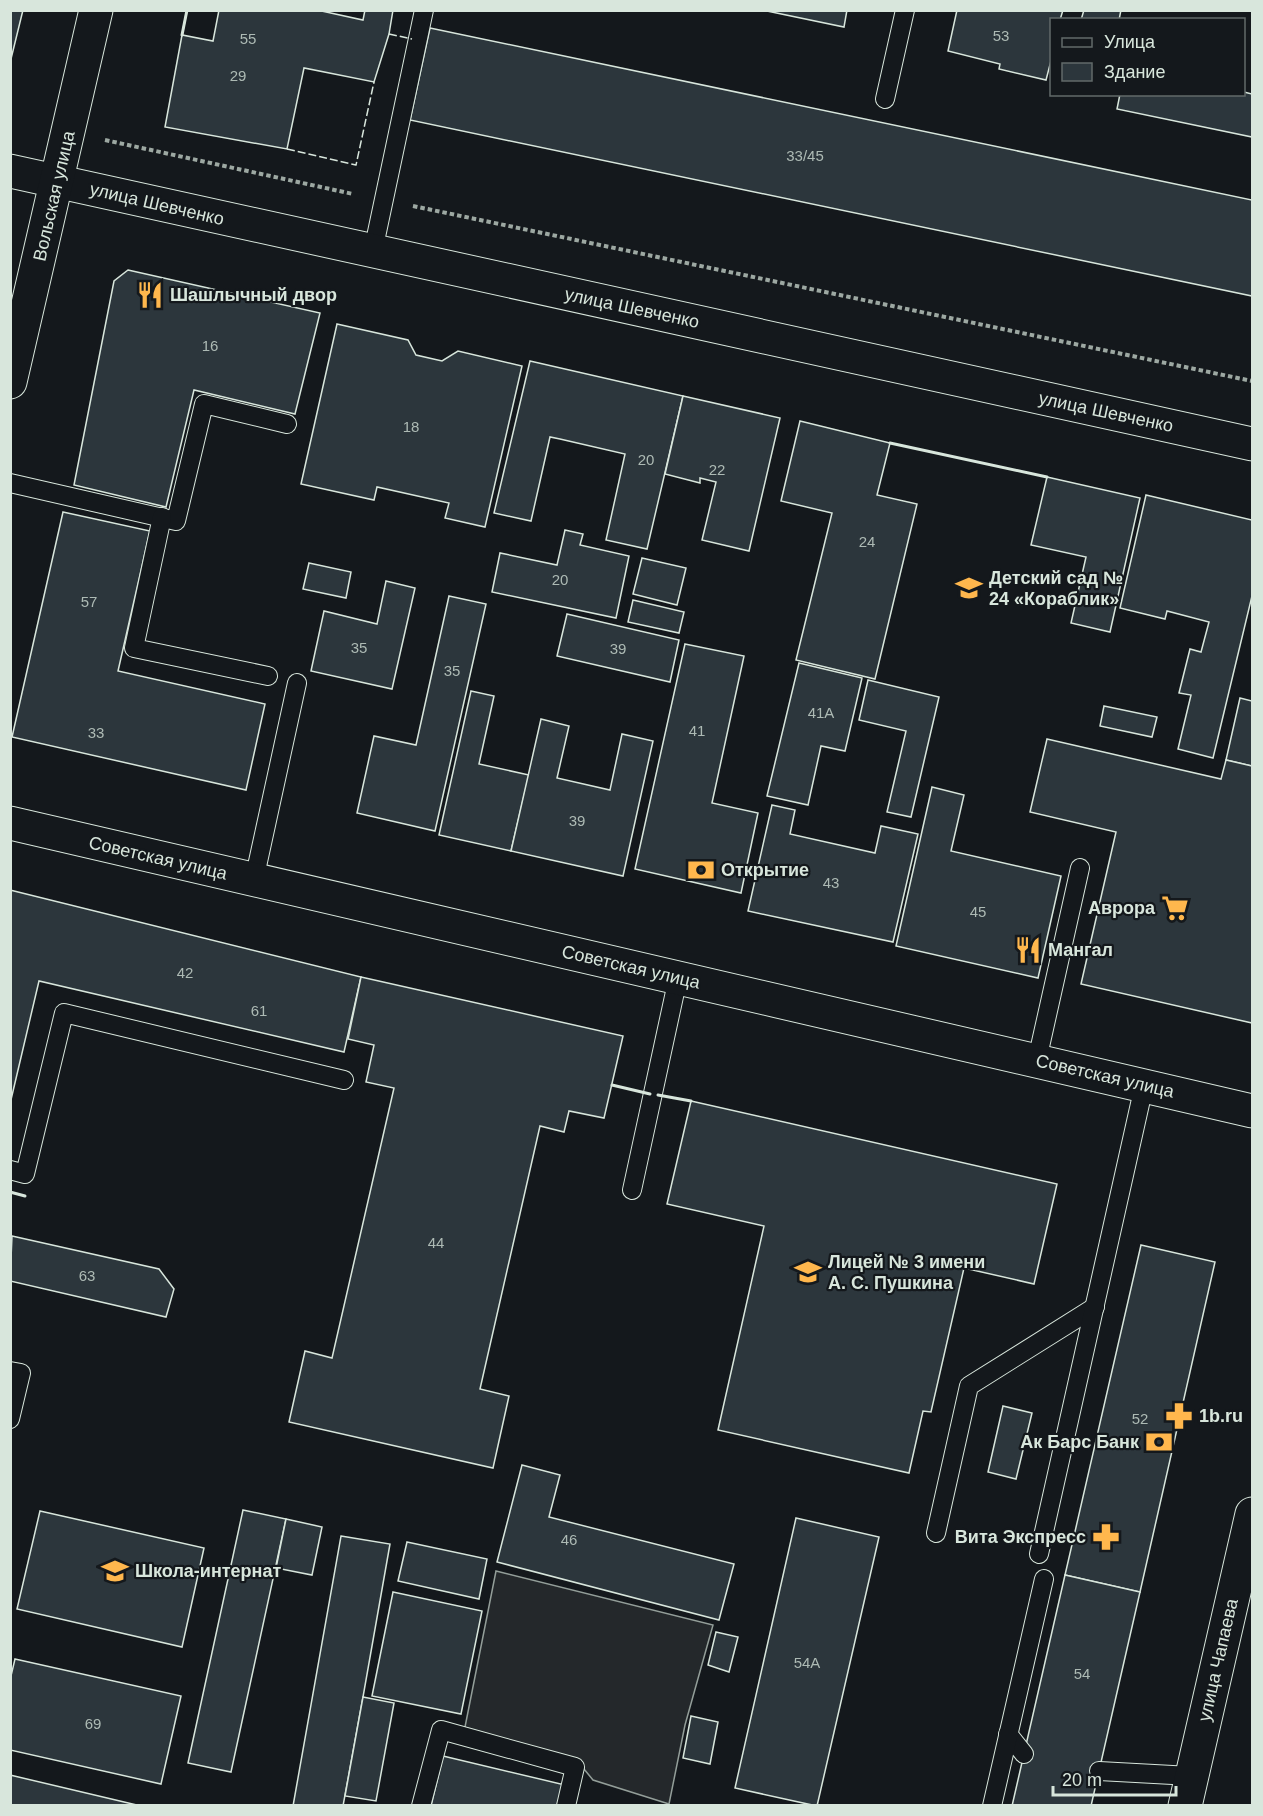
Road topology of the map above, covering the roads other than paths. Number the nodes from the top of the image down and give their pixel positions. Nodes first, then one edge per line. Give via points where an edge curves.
1 (96, 10) edge
2 (424, 10) edge
3 (905, 10) edge
4 (885, 99) dead end
5 (10, 171) edge
6 (58, 181) junction
7 (374, 251) junction
8 (10, 382) edge
9 (287, 424) dead end
10 (1252, 444) edge
11 (10, 483) edge
12 (162, 518) junction
13 (268, 676) dead end
14 (297, 683) dead end
15 (10, 823) edge
16 (1080, 868) dead end
17 (254, 880) junction
18 (678, 978) junction
19 (1036, 1060) junction
20 (344, 1080) dead end
21 (1144, 1086) junction
22 (1252, 1111) edge
23 (10, 1170) edge
24 (632, 1190) dead end
25 (1095, 1307) junction
26 (10, 1371) edge
27 (10, 1419) edge
28 (1252, 1514) edge
29 (936, 1533) dead end
30 (1039, 1554) dead end
31 (1044, 1579) dead end
32 (1008, 1734) junction
33 (1024, 1754) dead end
34 (1099, 1771) dead end
35 (1188, 1791) edge
36 (421, 1806) edge
37 (566, 1806) edge
38 (992, 1806) edge

1 - 6 street, Вольская улица
2 - 7 lane
3 - 4 lane
5 - 6 street, улица Шевченко
6 - 7 street, улица Шевченко
6 - 8 street, Вольская улица
7 - 10 street, улица Шевченко
9 - 12 lane via 204,404 176,521
11 - 12 lane
12 - 13 lane via 134,648
14 - 17 lane
15 - 17 street, Советская улица
16 - 19 lane
17 - 18 street, Советская улица
18 - 19 street, Советская улица
18 - 24 lane
19 - 21 street, Советская улица
20 - 23 lane via 64,1013 26,1174
21 - 22 street, Советская улица
21 - 25 lane
25 - 29 lane via 969,1386
25 - 30 lane
26 - 27 lane via 21,1373
28 - 35 street, улица Чапаева
31 - 32 lane
32 - 33 lane
32 - 38 lane
34 - 35 lane
36 - 37 lane via 441,1730 575,1767

